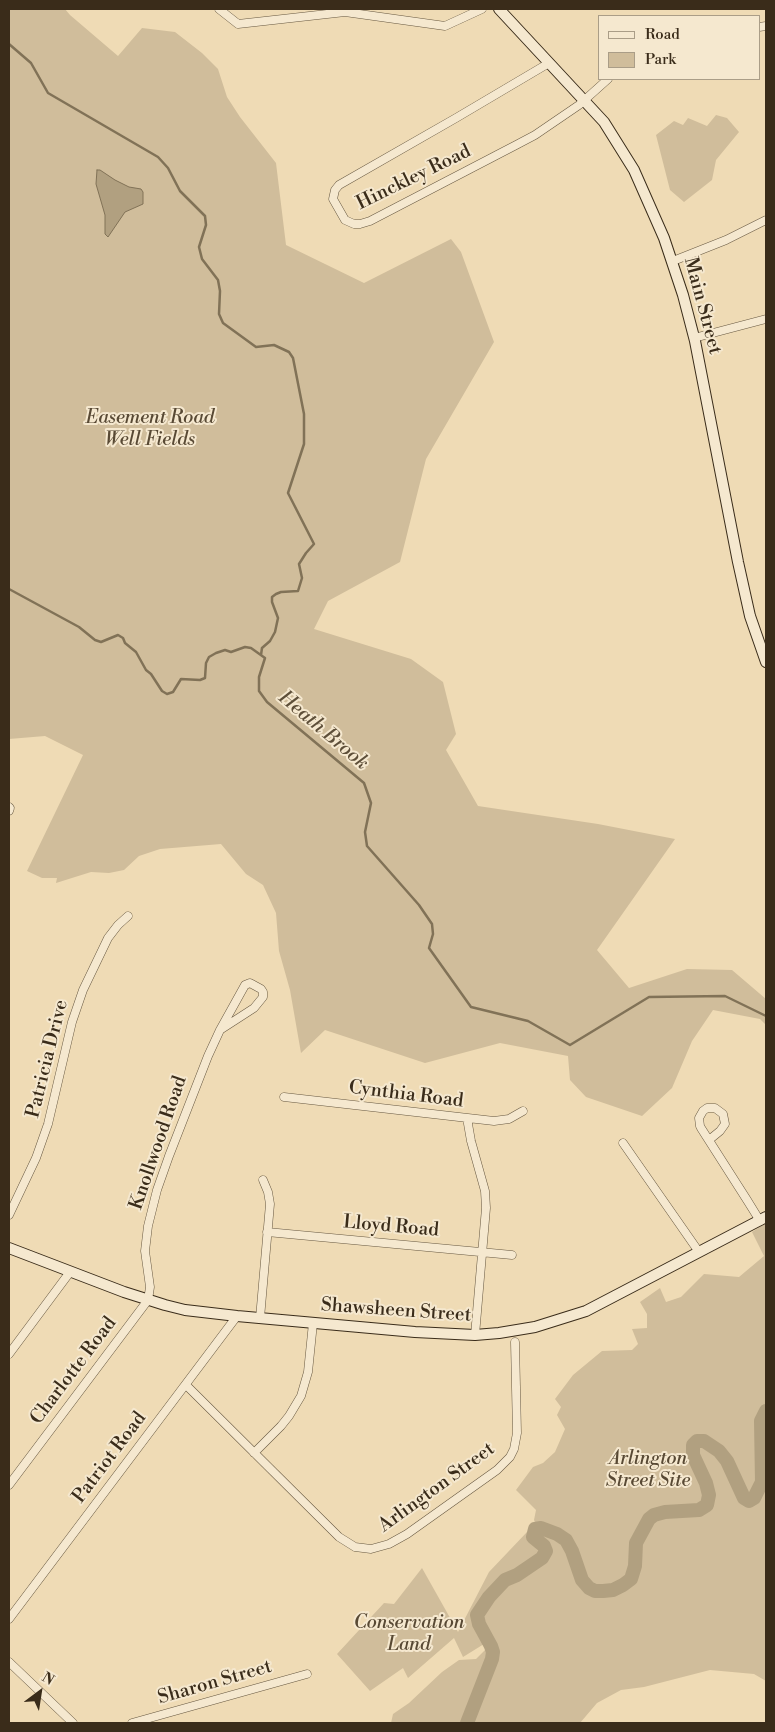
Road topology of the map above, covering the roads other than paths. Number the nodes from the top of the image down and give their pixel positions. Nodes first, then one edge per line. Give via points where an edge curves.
1 (219, 9) edge
2 (482, 9) edge
3 (499, 9) edge
4 (549, 63) junction
5 (607, 80) edge
6 (584, 100) junction
7 (766, 220) edge
8 (673, 261) junction
9 (766, 319) edge
10 (694, 338) junction
11 (766, 662) edge
12 (128, 916) dead end
13 (220, 1030) junction
14 (284, 1096) dead end
15 (523, 1111) dead end
16 (467, 1118) junction
17 (709, 1140) dead end
18 (623, 1143) dead end
19 (263, 1180) dead end
20 (9, 1215) edge
21 (763, 1219) edge
22 (267, 1232) junction
23 (9, 1248) edge
24 (482, 1252) junction
25 (699, 1252) junction
26 (512, 1255) dead end
27 (70, 1272) junction
28 (148, 1300) junction
29 (237, 1316) junction
30 (260, 1318) junction
31 (313, 1323) junction
32 (475, 1335) junction
33 (515, 1342) dead end
34 (9, 1354) edge
35 (186, 1385) junction
36 (254, 1452) junction
37 (9, 1485) edge
38 (9, 1619) edge
39 (9, 1662) edge
40 (308, 1674) dead end
41 (73, 1723) edge
42 (132, 1723) edge

1 - 2 street via 238,24 345,12 445,26
3 - 4 main road, Main Street
4 - 6 main road, Main Street
4 - 6 street, Hinckley Road via 339,184 333,199 345,220 360,224 388,212 535,135
5 - 6 street
6 - 8 main road, Main Street via 604,122 634,170
7 - 8 street
8 - 10 main road, Main Street
9 - 10 street
10 - 11 main road, Main Street via 744,589
12 - 20 street, Patricia Drive via 108,938 83,990 72,1022 48,1124
13 - 13 street, Knollwood Road via 254,1008 262,998 261,988 246,983
13 - 28 street, Knollwood Road via 169,1156 151,1213 145,1251 150,1287
14 - 16 street, Cynthia Road
15 - 16 street, Cynthia Road via 502,1121
16 - 24 street via 486,1191
17 - 21 street
18 - 25 street
19 - 22 street via 270,1197
21 - 25 main road, Shawsheen Street
22 - 24 street, Lloyd Road
22 - 30 street
23 - 27 main road, Shawsheen Street
24 - 26 street, Lloyd Road
24 - 32 street
25 - 32 main road, Shawsheen Street via 586,1311 529,1328
27 - 28 main road, Shawsheen Street
27 - 34 street
28 - 29 main road, Shawsheen Street via 185,1310
28 - 37 street, Charlotte Road
29 - 30 main road, Shawsheen Street
29 - 35 street, Patriot Road
30 - 31 main road, Shawsheen Street
31 - 32 main road, Shawsheen Street
31 - 36 street via 309,1366 301,1396 281,1426
33 - 36 street, Arlington Street via 517,1433 510,1457 497,1470 407,1534 380,1548 363,1549 347,1543
35 - 36 street, Arlington Street
35 - 38 street, Patriot Road
39 - 41 street
40 - 42 street, Sharon Street

